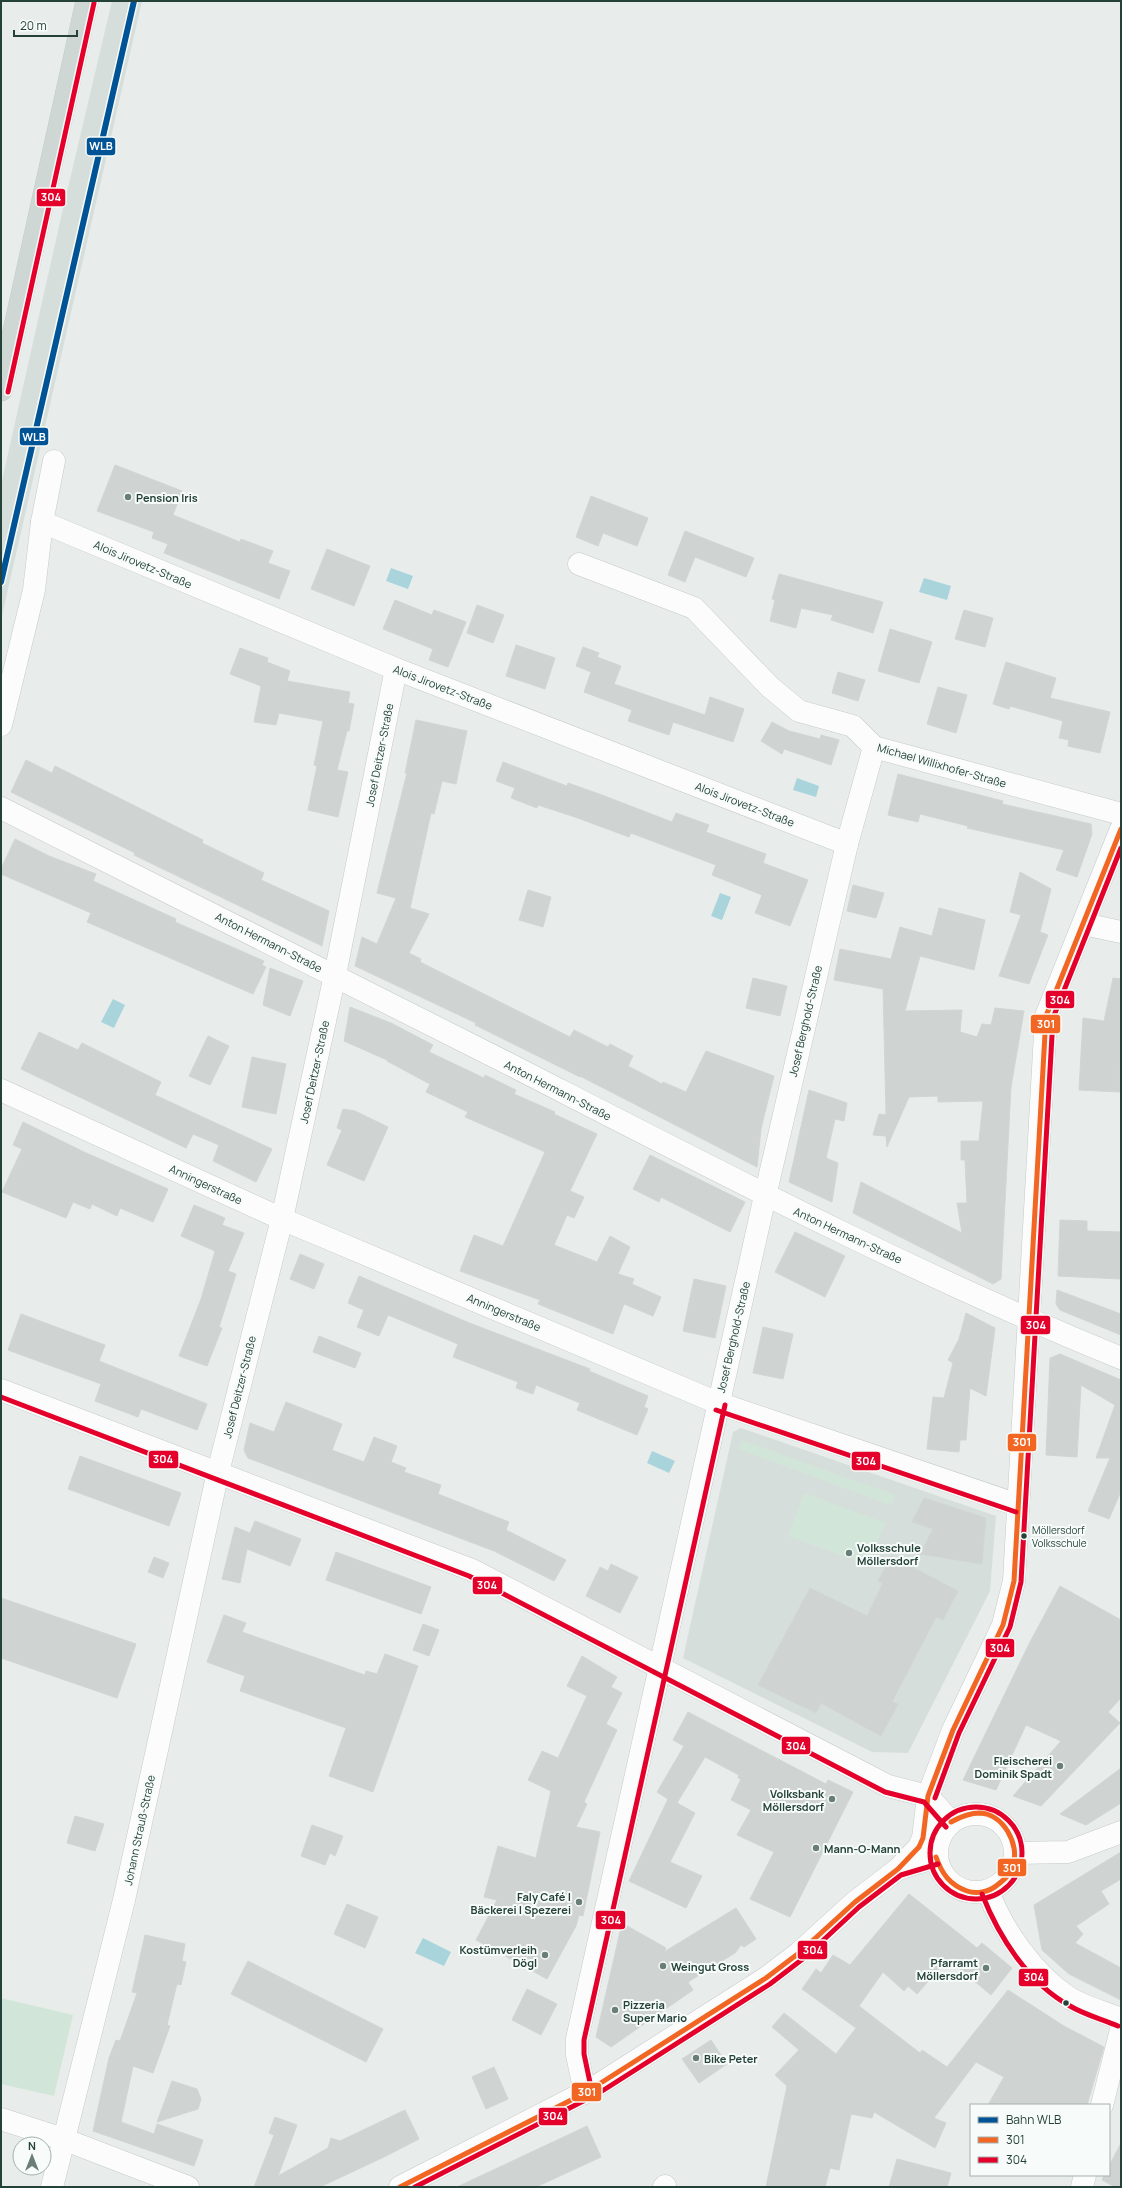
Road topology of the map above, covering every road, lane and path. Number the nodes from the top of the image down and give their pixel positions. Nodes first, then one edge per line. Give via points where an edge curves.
1 (87, 1) edge
2 (1, 390) edge
3 (54, 461) dead end
4 (42, 522) junction
5 (579, 564) dead end
6 (396, 669) junction
7 (1, 725) edge
8 (874, 747) junction
9 (1, 808) edge
10 (1121, 814) edge
11 (1121, 829) edge
12 (847, 844) junction
13 (1084, 924) junction
14 (1121, 932) edge
15 (335, 975) junction
16 (1, 1090) edge
17 (765, 1196) junction
18 (282, 1219) junction
19 (1028, 1320) junction
20 (1121, 1358) edge
21 (1, 1390) edge
22 (718, 1403) junction
23 (218, 1472) junction
24 (1018, 1505) junction
25 (660, 1667) junction
26 (928, 1796) junction
27 (951, 1822) junction
28 (1121, 1832) edge
29 (1016, 1853) junction
30 (936, 1857) junction
31 (898, 1869) junction
32 (988, 1891) junction
33 (1121, 2019) edge
34 (1121, 2030) edge
35 (585, 2093) junction
36 (1102, 2104) edge
37 (1, 2119) edge
38 (64, 2139) junction
39 (1085, 2176) edge
40 (52, 2187) edge
41 (188, 2187) edge
42 (400, 2187) edge
43 (1082, 2187) edge

1 - 2 main road
3 - 4 street
4 - 6 street, Alois Jirovetz-Straße
4 - 7 street via 34,590
5 - 8 street, Michael Willixhofer-Straße via 694,608 770,687 799,711 853,726
6 - 12 street, Alois Jirovetz-Straße
6 - 15 street, Josef Deitzer-Straße
8 - 10 street, Michael Willixhofer-Straße
8 - 12 street, Josef Berghold-Straße
9 - 15 street, Anton Hermann-Straße
11 - 13 street
12 - 17 street, Josef Berghold-Straße
13 - 14 street
13 - 19 street via 1046,1016
15 - 17 street, Anton Hermann-Straße
15 - 18 street, Josef Deitzer-Straße
16 - 18 street, Anningerstraße
17 - 19 street, Anton Hermann-Straße
17 - 22 street, Josef Berghold-Straße
18 - 22 street, Anningerstraße
18 - 23 street, Josef Deitzer-Straße
19 - 20 street, Anton Hermann-Straße
19 - 24 street
21 - 23 street
22 - 24 street, Anningerstraße
22 - 25 street, Josef Berghold-Straße
23 - 25 street via 472,1570
23 - 38 street, Johann Strauß-Straße via 124,1900
24 - 26 street via 1014,1581 1003,1625 953,1730
25 - 26 street via 888,1786
25 - 35 street, Josef Berghold-Straße via 578,2039 578,2055
26 - 27 street
26 - 31 street via 923,1838 919,1847
27 - 29 street via 965,1815 982,1814 1001,1822 1012,1836
27 - 30 street via 939,1839
28 - 29 street via 1068,1852
29 - 32 street via 1013,1868 1002,1884
30 - 31 street
30 - 32 street via 941,1872 952,1885 971,1893
31 - 35 street via 766,1978
32 - 33 street via 996,1912 1034,1968 1068,1997
34 - 36 street
35 - 42 street
37 - 38 street
38 - 40 street, Johann Strauß-Straße
38 - 41 street
39 - 43 street

